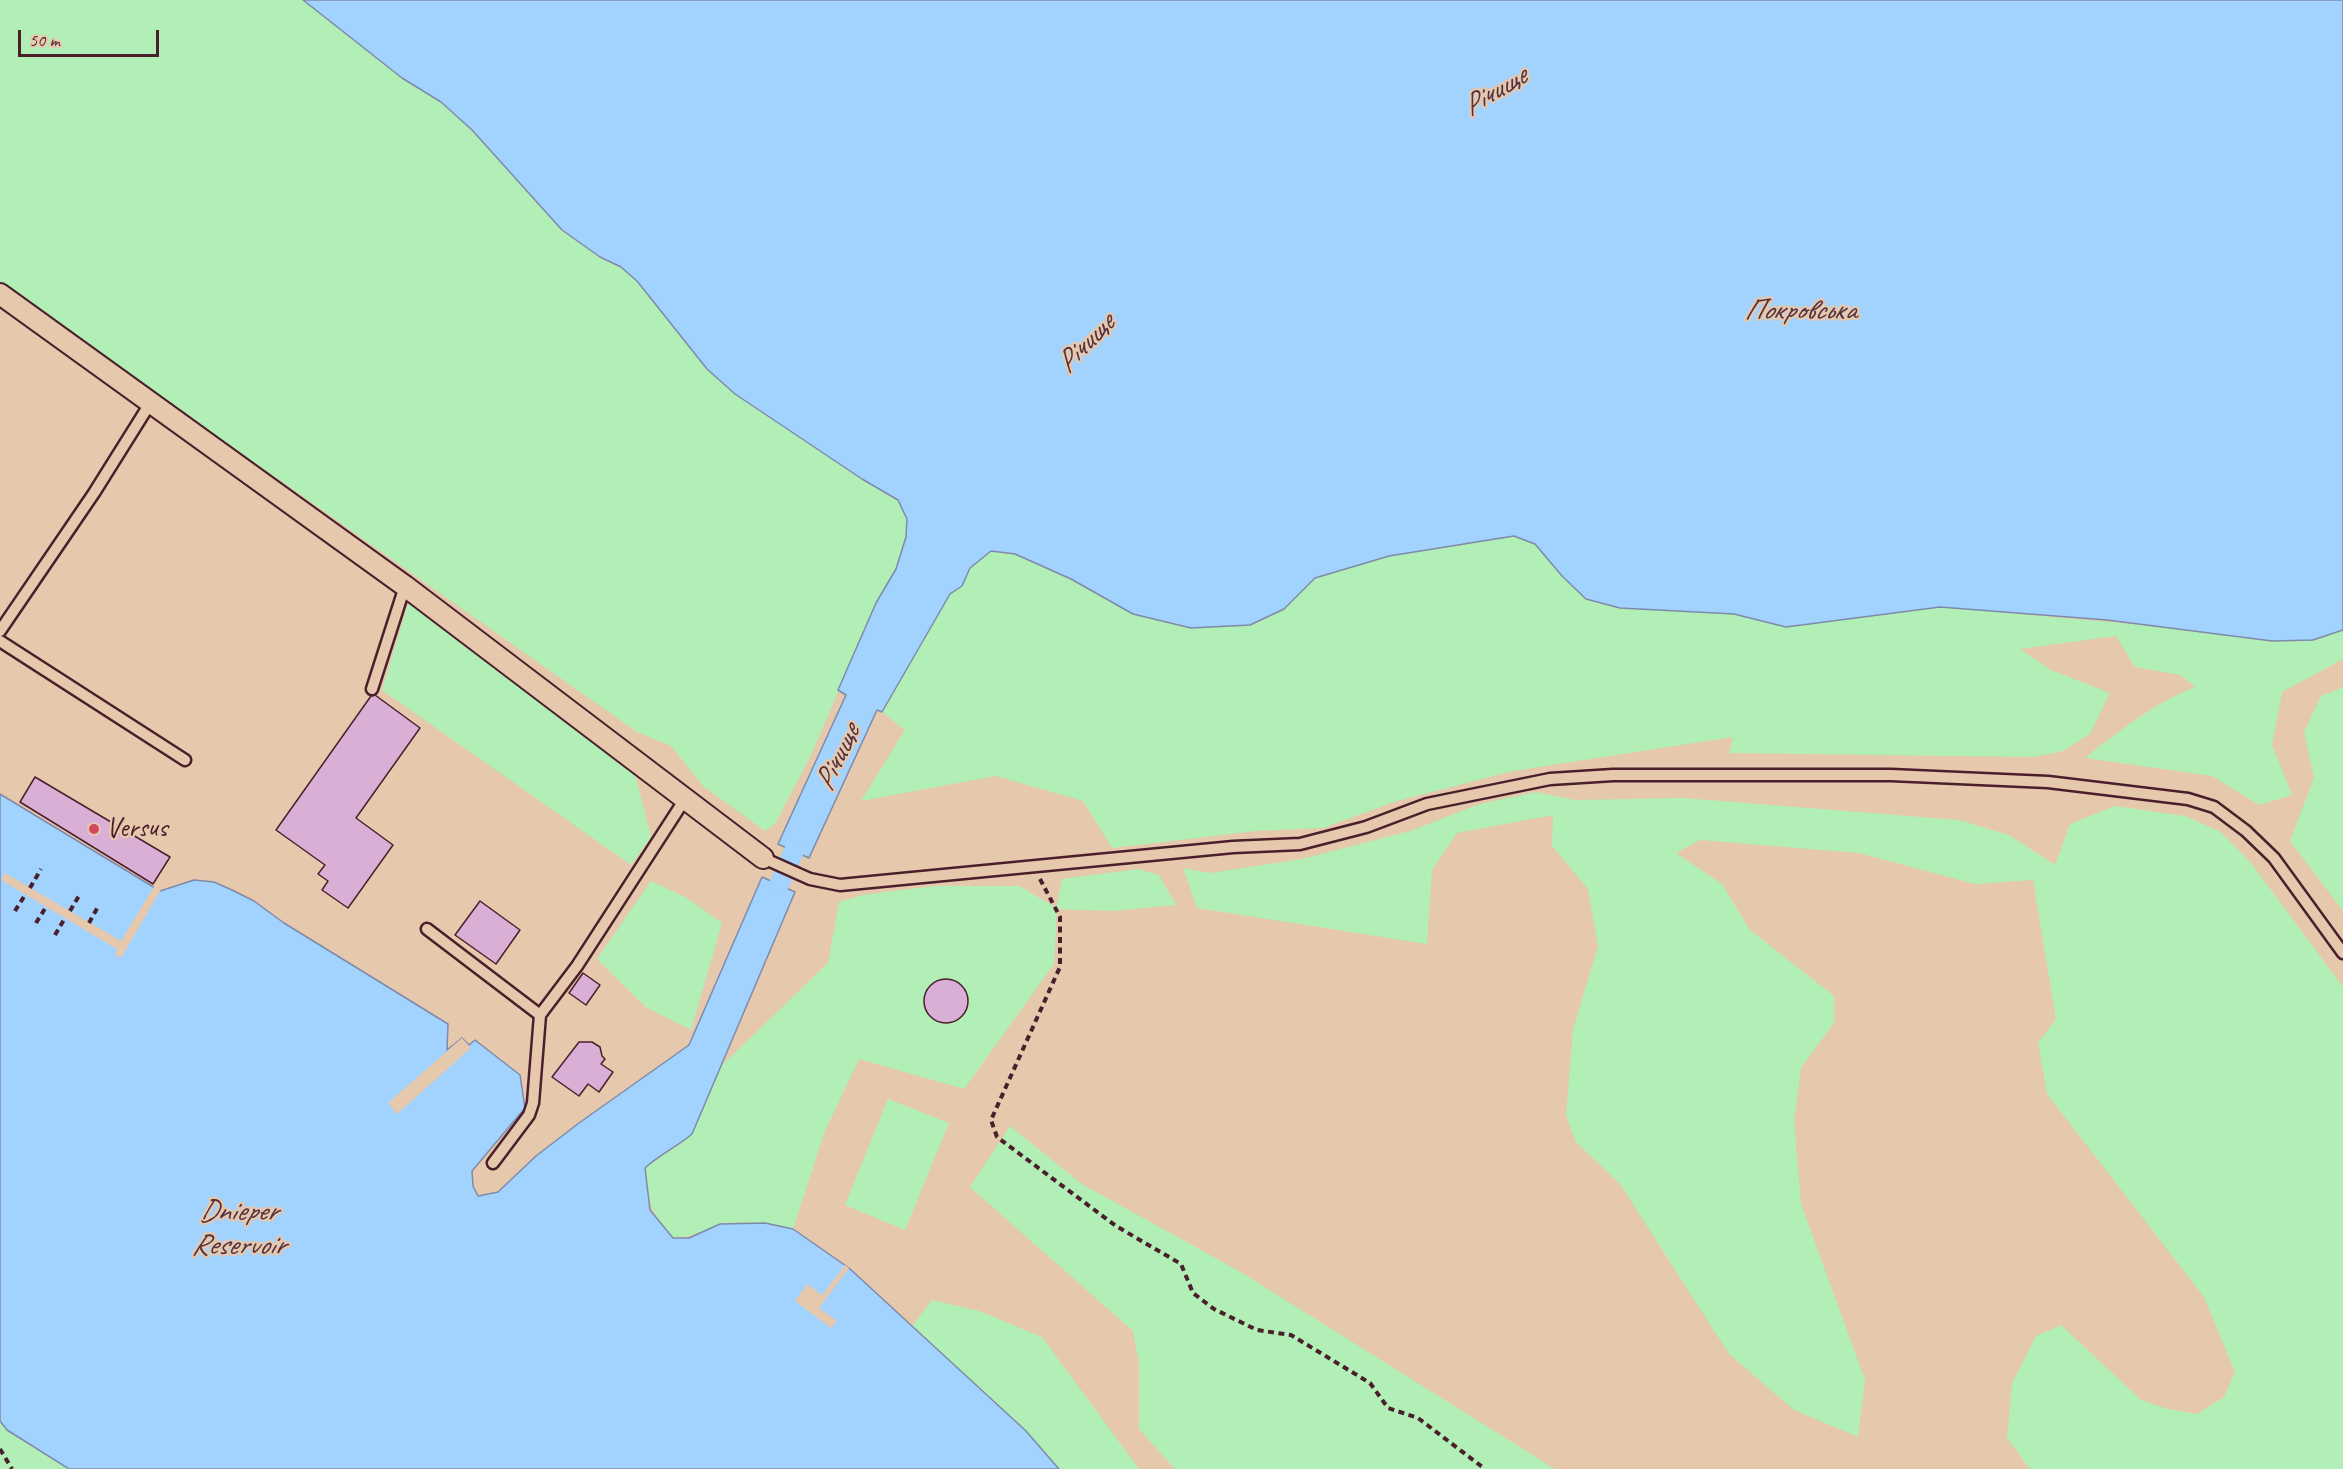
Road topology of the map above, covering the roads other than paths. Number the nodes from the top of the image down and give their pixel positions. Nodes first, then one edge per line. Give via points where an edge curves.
1 (0, 294) edge
2 (151, 402) junction
3 (405, 586) junction
4 (0, 631) edge
5 (0, 641) edge
6 (372, 689) dead end
7 (185, 760) dead end
8 (685, 799) junction
9 (763, 858) joint
10 (427, 929) dead end
11 (2343, 953) edge
12 (540, 1015) junction
13 (493, 1163) dead end

1 - 2 street
2 - 3 street
2 - 4 lane
3 - 6 lane
3 - 8 street
5 - 7 lane
8 - 9 street
8 - 12 lane via 577,966
9 - 11 lane via 810,879 840,885 1300,844 1366,827 1427,804 1550,779 1624,775 1891,775 2048,782 2188,799 2214,807 2274,858
10 - 12 lane
12 - 13 lane via 533,1103 529,1115

